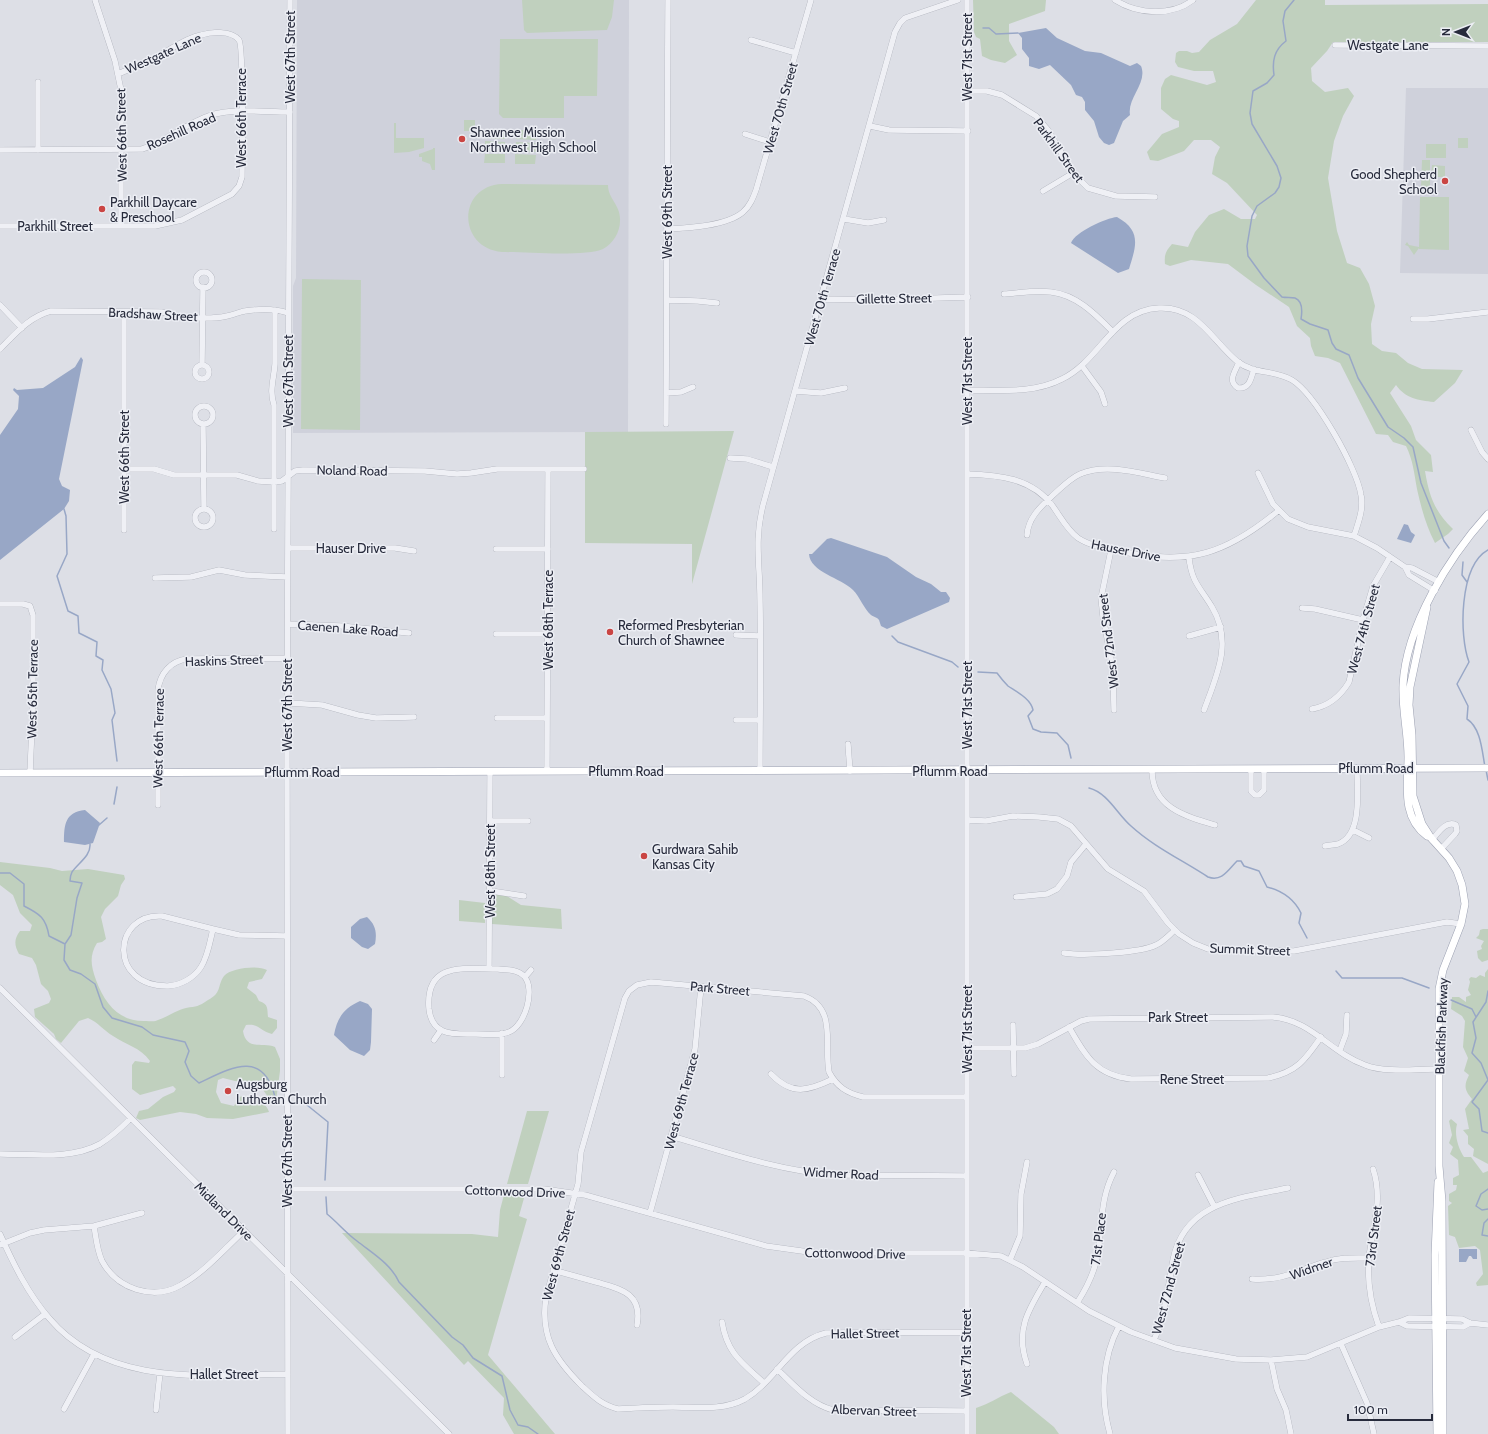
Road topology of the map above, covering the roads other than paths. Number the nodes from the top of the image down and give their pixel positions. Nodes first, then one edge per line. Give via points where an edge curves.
1 (95, 0) edge
2 (290, 0) edge
3 (668, 0) edge
4 (811, 0) edge
5 (958, 0) edge
6 (967, 0) edge
7 (1115, 0) edge
8 (1193, 0) edge
9 (232, 35) joint
10 (751, 40) dead end
11 (1335, 45) dead end
12 (1488, 46) edge
13 (796, 53) junction
14 (118, 74) junction
15 (38, 82) dead end
16 (968, 91) junction
17 (242, 112) junction
18 (290, 112) junction
19 (870, 126) junction
20 (968, 131) junction
21 (745, 134) dead end
22 (770, 142) junction
23 (0, 150) edge
24 (38, 150) junction
25 (122, 150) junction
26 (1073, 173) junction
27 (1043, 191) dead end
28 (1155, 197) dead end
29 (224, 198) joint
30 (844, 219) junction
31 (884, 220) dead end
32 (0, 226) edge
33 (121, 226) junction
34 (667, 229) junction
35 (203, 287) dead end
36 (1004, 294) dead end
37 (968, 297) junction
38 (821, 299) junction
39 (667, 300) junction
40 (717, 303) dead end
41 (0, 304) edge
42 (275, 310) junction
43 (124, 312) junction
44 (1488, 312) edge
45 (288, 313) junction
46 (203, 317) junction
47 (1413, 319) dead end
48 (22, 328) junction
49 (1113, 332) junction
50 (0, 349) edge
51 (1239, 362) junction
52 (202, 365) dead end
53 (1082, 366) junction
54 (1254, 369) junction
55 (693, 388) dead end
56 (845, 388) dead end
57 (967, 390) junction
58 (795, 391) junction
59 (666, 392) junction
60 (1105, 404) dead end
61 (203, 424) dead end
62 (666, 424) dead end
63 (1471, 430) dead end
64 (730, 458) dead end
65 (1488, 459) edge
66 (773, 467) junction
67 (125, 469) junction
68 (548, 469) junction
69 (584, 469) dead end
70 (1258, 473) dead end
71 (967, 474) junction
72 (204, 475) junction
73 (288, 476) junction
74 (1165, 478) dead end
75 (274, 482) junction
76 (1048, 500) junction
77 (204, 509) dead end
78 (1278, 511) junction
79 (1488, 514) edge
80 (124, 530) dead end
81 (274, 530) dead end
82 (1027, 535) dead end
83 (1354, 536) junction
84 (288, 548) junction
85 (496, 549) dead end
86 (548, 550) junction
87 (1111, 550) junction
88 (414, 551) dead end
89 (1390, 557) junction
90 (1189, 558) junction
91 (1405, 567) junction
92 (288, 577) junction
93 (156, 578) dead end
94 (1439, 582) junction
95 (1435, 591) junction
96 (0, 604) edge
97 (1302, 608) dead end
98 (1363, 620) junction
99 (288, 624) junction
100 (1221, 627) junction
101 (409, 633) dead end
102 (496, 634) dead end
103 (548, 634) junction
104 (736, 635) dead end
105 (760, 636) junction
106 (1189, 636) dead end
107 (288, 658) junction
108 (164, 672) joint
109 (288, 703) junction
110 (1312, 709) dead end
111 (1114, 710) dead end
112 (1204, 710) dead end
113 (414, 717) dead end
114 (498, 718) dead end
115 (548, 718) junction
116 (736, 720) dead end
117 (760, 720) junction
118 (848, 744) dead end
119 (1410, 768) junction
120 (1488, 768) edge
121 (1251, 769) junction
122 (1264, 769) junction
123 (1357, 769) junction
124 (1152, 770) junction
125 (760, 771) junction
126 (850, 771) junction
127 (967, 771) junction
128 (0, 772) edge
129 (157, 772) junction
130 (287, 772) junction
131 (490, 772) junction
132 (548, 772) junction
133 (30, 773) junction
134 (158, 806) dead end
135 (528, 820) dead end
136 (967, 820) junction
137 (491, 821) junction
138 (1215, 825) dead end
139 (1353, 830) junction
140 (1369, 838) dead end
141 (1431, 839) junction
142 (1086, 844) junction
143 (1325, 846) dead end
144 (1441, 849) junction
145 (491, 891) junction
146 (524, 896) dead end
147 (1016, 897) dead end
148 (1462, 924) junction
149 (213, 929) junction
150 (1175, 930) junction
151 (287, 936) junction
152 (1064, 953) dead end
153 (490, 969) junction
154 (531, 970) dead end
155 (525, 977) junction
156 (637, 985) joint
157 (701, 987) junction
158 (0, 988) edge
159 (1347, 1015) dead end
160 (1013, 1025) dead end
161 (1069, 1027) junction
162 (441, 1030) junction
163 (502, 1033) junction
164 (1321, 1037) junction
165 (434, 1040) dead end
166 (967, 1048) junction
167 (1013, 1048) junction
168 (1340, 1050) junction
169 (1439, 1069) junction
170 (772, 1074) dead end
171 (1014, 1074) dead end
172 (502, 1075) dead end
173 (833, 1079) junction
174 (967, 1097) junction
175 (130, 1119) junction
176 (671, 1136) junction
177 (0, 1154) edge
178 (1027, 1162) dead end
179 (1439, 1166) junction
180 (1373, 1169) dead end
181 (1114, 1172) dead end
182 (1198, 1175) dead end
183 (967, 1176) junction
184 (1288, 1188) dead end
185 (287, 1189) junction
186 (575, 1193) junction
187 (1214, 1206) junction
188 (142, 1213) dead end
189 (650, 1213) junction
190 (94, 1226) junction
191 (244, 1231) junction
192 (0, 1234) edge
193 (2, 1244) edge
194 (966, 1254) junction
195 (1369, 1258) junction
196 (1010, 1260) junction
197 (553, 1270) junction
198 (288, 1274) junction
199 (1252, 1279) dead end
200 (1045, 1282) junction
201 (1077, 1303) junction
202 (45, 1314) junction
203 (1435, 1318) junction
204 (1443, 1318) junction
205 (722, 1322) dead end
206 (1399, 1322) junction
207 (1470, 1323) junction
208 (637, 1325) dead end
209 (1488, 1325) edge
210 (1119, 1326) junction
211 (1435, 1326) junction
212 (1443, 1326) junction
213 (1379, 1327) junction
214 (966, 1332) junction
215 (15, 1337) dead end
216 (1154, 1340) junction
217 (1341, 1344) junction
218 (94, 1354) junction
219 (1272, 1360) junction
220 (1027, 1364) dead end
221 (777, 1369) junction
222 (160, 1373) junction
223 (288, 1374) junction
224 (764, 1383) junction
225 (64, 1409) dead end
226 (156, 1410) dead end
227 (966, 1411) junction
228 (288, 1434) edge
229 (449, 1434) edge
230 (967, 1434) edge
231 (1110, 1434) edge
232 (1292, 1434) edge
233 (1374, 1434) edge
234 (1436, 1434) edge
235 (1443, 1434) edge

1 - 14 street, West 66th Street
2 - 18 street, West 67th Street
3 - 34 street, West 69th Street
4 - 13 street, West 70th Street
5 - 19 street, West 70th Terrace via 911,15 900,23 895,32
6 - 16 street, West 71st Street
7 - 8 street via 1141,11 1162,11
9 - 14 street, Westgate Lane via 200,35
9 - 17 street, West 66th Terrace via 241,44
10 - 13 street
11 - 12 street, Westgate Lane
13 - 22 street, West 70th Street
14 - 25 street, West 66th Street via 121,90
15 - 24 street
16 - 20 street, West 71st Street
16 - 26 street, Parkhill Street via 995,92 1031,112 1046,125
17 - 18 street, Rosehill Road
17 - 25 street, Rosehill Road via 210,116 153,145 142,149
17 - 29 street, West 66th Terrace via 241,179 232,194
18 - 45 street, West 67th Street
19 - 20 street via 889,130
19 - 30 street, West 70th Terrace
20 - 37 street, West 71st Street
21 - 22 street
22 - 34 street, West 70th Street via 753,199 742,213 730,219 703,225
23 - 24 street, Rosehill Road
24 - 25 street, Rosehill Road
25 - 33 street, West 66th Street
26 - 27 street
26 - 28 street, Parkhill Street via 1088,188 1100,193
29 - 33 street, Parkhill Street via 169,224
30 - 31 street via 868,223
30 - 38 street, West 70th Terrace
32 - 33 street, Parkhill Street
34 - 39 street, West 69th Street
35 - 46 street
36 - 49 street via 1050,291 1064,294 1088,308
37 - 38 street, Gillette Street
37 - 57 street, West 71st Street
38 - 58 street, West 70th Terrace
39 - 40 street
39 - 59 street, West 69th Street
41 - 48 street
42 - 45 street, Bradshaw Street
42 - 46 street, Bradshaw Street via 244,311 227,316
42 - 75 street, West 67th Street via 275,364 272,382
43 - 46 street, Bradshaw Street via 162,312 177,317
43 - 48 street, Bradshaw Street via 52,312 40,314
43 - 67 street, West 66th Street
44 - 47 street
45 - 73 street, West 67th Street
46 - 52 street
48 - 50 street, Bradshaw Street
49 - 51 street via 1124,320 1138,312 1159,308 1179,310 1198,320
49 - 53 street
51 - 54 street
51 - 54 street via 1232,378 1233,385 1238,388 1248,385
53 - 57 street via 1063,379 1033,389
53 - 60 street via 1101,392
54 - 83 street via 1291,379 1304,390 1341,446 1361,495 1361,511
55 - 59 street via 681,392
56 - 58 street via 821,393
57 - 71 street, West 71st Street
58 - 66 street, West 70th Terrace
59 - 62 street, West 69th Street
61 - 72 street
63 - 65 street
64 - 66 street via 747,459
66 - 105 street, West 70th Terrace via 757,535
67 - 72 street, Noland Road via 154,470 174,475
67 - 80 street, West 66th Street
68 - 69 street, Noland Road
68 - 73 street, Noland Road via 497,469 457,474 425,471 303,470 295,471
68 - 86 street, West 68th Terrace
70 - 78 street
71 - 76 street, Hauser Drive via 1013,478
71 - 127 street, West 71st Street
72 - 75 street, Noland Road via 237,475
72 - 77 street
73 - 75 street, Noland Road via 282,481
73 - 84 street, West 67th Street
74 - 76 street via 1126,471 1095,470 1074,478
75 - 81 street, West 67th Street
76 - 82 street via 1032,516
76 - 87 street, Hauser Drive via 1074,535 1086,543
78 - 83 street via 1298,524
78 - 90 street, Hauser Drive via 1240,539
79 - 94 main road, Blackfish Parkway via 1458,551
83 - 89 street
84 - 88 street, Hauser Drive via 395,548
84 - 92 street, West 67th Street
85 - 86 street
86 - 103 street, West 68th Terrace
87 - 90 street, Hauser Drive via 1152,557
87 - 111 street, West 72nd Street via 1101,598 1102,617 1113,669
89 - 91 street
89 - 98 street, West 74th Street via 1376,578
90 - 100 street via 1195,584 1212,608
91 - 94 street
91 - 95 street via 1409,575
92 - 93 street via 245,575 219,570 191,577
92 - 99 street, West 67th Street
94 - 95 main road, Blackfish Parkway
95 - 119 main road, Blackfish Parkway via 1427,607 1410,687
96 - 133 street, West 65th Terrace via 30,606 33,615
97 - 98 street
98 - 110 street, West 74th Street via 1353,673 1345,689 1333,701 1323,707
99 - 101 street, Caenen Lake Road
99 - 107 street, West 67th Street
100 - 106 street
100 - 112 street via 1221,660
102 - 103 street
103 - 115 street, West 68th Terrace
104 - 105 street
105 - 117 street, West 70th Terrace
107 - 108 street, Haskins Street via 187,659 176,662
107 - 109 street, West 67th Street
108 - 129 street, West 66th Terrace via 158,690
109 - 113 street via 322,704 376,718
109 - 130 street, West 67th Street
114 - 115 street
115 - 132 street, West 68th Terrace
116 - 117 street
117 - 125 street, West 70th Terrace
118 - 126 street
119 - 120 main road, Pflumm Road
119 - 123 main road, Pflumm Road
119 - 141 main road, Blackfish Parkway via 1416,808
121 - 122 main road, Pflumm Road
121 - 122 street via 1251,791 1259,795 1264,790
121 - 124 main road, Pflumm Road
122 - 123 main road, Pflumm Road
123 - 139 street via 1357,817
124 - 127 main road, Pflumm Road
124 - 138 street via 1155,791 1170,807 1192,818
125 - 126 main road, Pflumm Road
125 - 132 main road, Pflumm Road
126 - 127 main road, Pflumm Road
127 - 136 street, West 71st Street
128 - 133 main road, Pflumm Road
129 - 130 main road, Pflumm Road
129 - 133 main road, Pflumm Road
129 - 134 street, West 66th Terrace
130 - 131 main road, Pflumm Road
130 - 151 street, West 67th Street
131 - 132 main road, Pflumm Road
131 - 137 street, West 68th Street
135 - 137 street
136 - 142 street, Summit Street via 986,821 1013,816 1058,819 1071,826
136 - 166 street, West 71st Street
137 - 145 street, West 68th Street
139 - 140 street
139 - 143 street via 1348,838 1338,844
141 - 144 main road, Blackfish Parkway
141 - 144 street via 1446,824 1456,825 1455,834
142 - 147 street via 1071,862 1067,876 1057,889 1047,894
142 - 150 street, Summit Street via 1108,869 1144,891
144 - 148 main road, Blackfish Parkway via 1457,871 1462,885 1465,904
145 - 146 street
145 - 153 street, West 68th Street
148 - 150 street, Summit Street via 1447,922 1294,951 1208,949 1193,943
148 - 169 main road, Blackfish Parkway via 1443,970 1439,989
149 - 149 street via 162,916 141,920 134,925 125,940 124,956 127,966 132,974 147,983 159,986 180,984 196,974 202,966
149 - 151 street via 239,935
150 - 152 street via 1157,945 1146,948 1080,956
151 - 185 street, West 67th Street
153 - 155 street via 513,970
153 - 162 street via 450,970 440,974 431,985 429,1004 433,1023
154 - 155 street
155 - 163 street via 529,993 524,1016 515,1029
156 - 157 street, Park Street via 651,982
156 - 186 street, West 69th Street via 625,998 581,1152 580,1175
157 - 173 street, Park Street via 804,996 816,1003 825,1016 828,1062
157 - 176 street, West 69th Terrace via 695,1049
158 - 175 street, Midland Drive
159 - 168 street via 1346,1034
160 - 167 street
161 - 164 street, Park Street via 1081,1021 1101,1018 1273,1017 1294,1020
161 - 164 street, Rene Street via 1085,1055 1096,1066 1111,1075 1131,1079 1280,1076 1302,1063
161 - 167 street, Park Street via 1038,1044
162 - 163 street via 466,1034
162 - 165 street
163 - 172 street
164 - 168 street, Park Street
166 - 167 street, Park Street
166 - 174 street, West 71st Street
167 - 171 street
168 - 169 street, Park Street via 1357,1062 1376,1068
169 - 179 main road, Blackfish Parkway
170 - 173 street via 785,1086 799,1090 818,1087
173 - 174 street via 846,1091 863,1097
174 - 183 street, West 71st Street
175 - 177 street via 110,1138 86,1150
175 - 191 street, Midland Drive
176 - 183 street, Widmer Road via 774,1166 814,1174
176 - 189 street, West 69th Terrace
178 - 196 street via 1021,1194 1022,1226
179 - 203 main road, Blackfish Parkway via 1436,1199
179 - 204 main road, Blackfish Parkway via 1442,1201
180 - 195 street, 73rd Street via 1377,1181 1378,1204
181 - 201 street, 71st Place via 1105,1192 1101,1210 1098,1256 1094,1270
182 - 187 street
183 - 194 street, West 71st Street
184 - 187 street, West 72nd Street
185 - 186 street, Cottonwood Drive via 530,1188
185 - 198 street, West 67th Street
186 - 189 street, Cottonwood Drive
186 - 197 street, West 69th Street
187 - 216 street, West 72nd Street via 1189,1225 1176,1249 1165,1308
188 - 190 street
189 - 194 street, Cottonwood Drive via 796,1252
190 - 191 street via 100,1256 109,1272 128,1286 150,1292 167,1291 183,1284
190 - 193 street via 44,1230
191 - 198 street, Midland Drive
192 - 193 street, Hallet Street
193 - 202 street, Hallet Street
194 - 196 street, Cottonwood Drive via 1001,1256
194 - 214 street, West 71st Street
195 - 199 street, Widmer via 1328,1261 1279,1279
195 - 213 street, 73rd Street via 1370,1295
196 - 200 street, Cottonwood Drive
197 - 208 street via 626,1291 637,1305
197 - 224 street, West 69th Street via 544,1309 548,1339 564,1368 595,1399 609,1407 715,1407 739,1402
198 - 223 street, West 67th Street
198 - 229 street, Midland Drive
200 - 201 street, Cottonwood Drive
200 - 220 street via 1025,1319 1022,1342
201 - 210 street, Cottonwood Drive
202 - 215 street
202 - 218 street, Hallet Street via 63,1332
203 - 204 street, Cottonwood Drive
203 - 206 street, Cottonwood Drive via 1409,1318
203 - 211 main road, Blackfish Parkway
204 - 207 street, Cottonwood Drive via 1462,1319
204 - 212 main road, Blackfish Parkway
205 - 224 street via 726,1340 732,1351
206 - 211 street, Cottonwood Drive via 1407,1326
206 - 213 street, Cottonwood Drive
207 - 209 street, Cottonwood Drive
207 - 212 street, Cottonwood Drive via 1463,1326
210 - 216 street, Cottonwood Drive
210 - 231 street via 1105,1373 1105,1410
211 - 212 street, Cottonwood Drive
211 - 234 main road, Blackfish Parkway
212 - 235 main road, Blackfish Parkway
213 - 217 street, Cottonwood Drive
214 - 221 street, Hallet Street via 826,1333 805,1342
214 - 227 street, West 71st Street
216 - 219 street, Cottonwood Drive via 1175,1348 1205,1354 1236,1359
217 - 219 street, Cottonwood Drive via 1307,1357
217 - 233 street via 1367,1403
218 - 222 street, Hallet Street via 122,1365
218 - 225 street
219 - 232 street via 1277,1389
221 - 224 street
221 - 227 street, Albervan Street via 810,1399 820,1406 833,1410
222 - 223 street, Hallet Street
222 - 226 street
223 - 228 street, West 67th Street
227 - 230 street, West 71st Street

